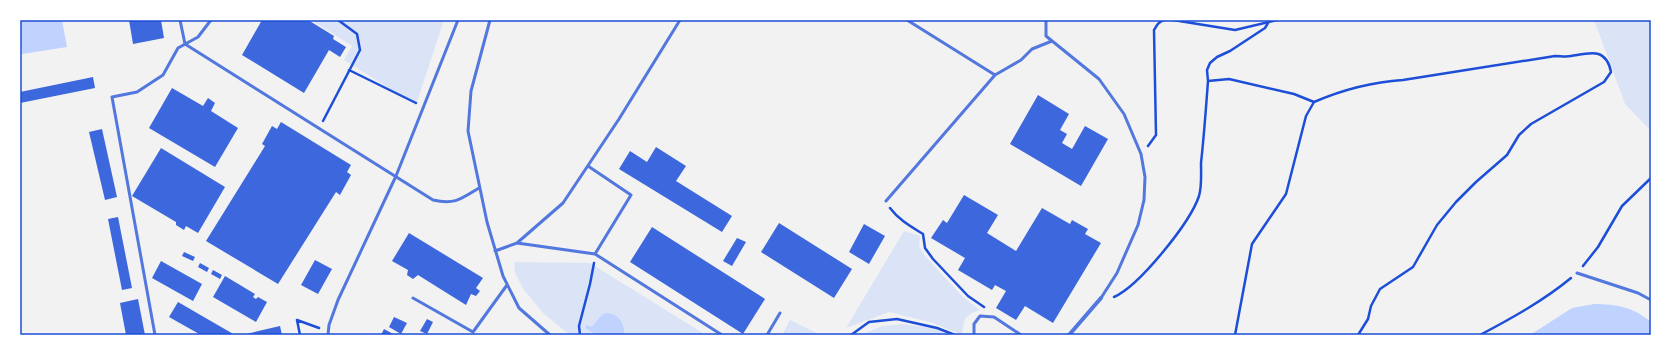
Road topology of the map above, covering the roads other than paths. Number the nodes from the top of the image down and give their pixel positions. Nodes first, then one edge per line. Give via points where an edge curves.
1 (180, 20) edge
2 (211, 20) edge
3 (458, 20) edge
4 (490, 20) edge
5 (680, 20) edge
6 (907, 20) edge
7 (1046, 20) edge
8 (1052, 40) junction
9 (185, 44) junction
10 (995, 74) junction
11 (588, 166) junction
12 (396, 176) junction
13 (479, 188) junction
14 (886, 201) road end
15 (517, 243) junction
16 (495, 251) junction
17 (595, 254) junction
18 (1577, 273) dead end
19 (507, 284) junction
20 (413, 298) dead end
21 (1101, 298) joint
22 (1651, 300) edge
23 (780, 313) dead end
24 (328, 333) edge
25 (155, 335) edge
26 (550, 335) edge
27 (722, 335) edge
28 (767, 335) edge
29 (974, 335) edge
30 (1021, 335) edge
31 (1069, 335) edge

1 - 9 lane
2 - 9 lane via 198,37
3 - 12 lane
4 - 13 lane via 470,91 468,130
5 - 11 lane
6 - 10 lane
7 - 8 lane via 1046,36
8 - 10 lane via 1032,49 1021,60
8 - 21 lane via 1099,79 1124,114 1142,154 1144,200 1138,224 1117,273
9 - 12 lane
9 - 25 lane via 178,48 162,75 137,92 112,97
10 - 14 lane
11 - 15 lane via 563,203
11 - 17 lane via 631,196
12 - 13 lane via 433,200 446,203 459,200
12 - 24 lane via 338,300
13 - 16 lane
15 - 16 lane
15 - 17 lane
16 - 19 lane
17 - 27 lane
18 - 22 lane via 1638,293
19 - 20 lane via 473,332
19 - 26 lane via 519,308
21 - 31 street
23 - 28 lane
29 - 30 lane via 974,324 980,316 994,317

